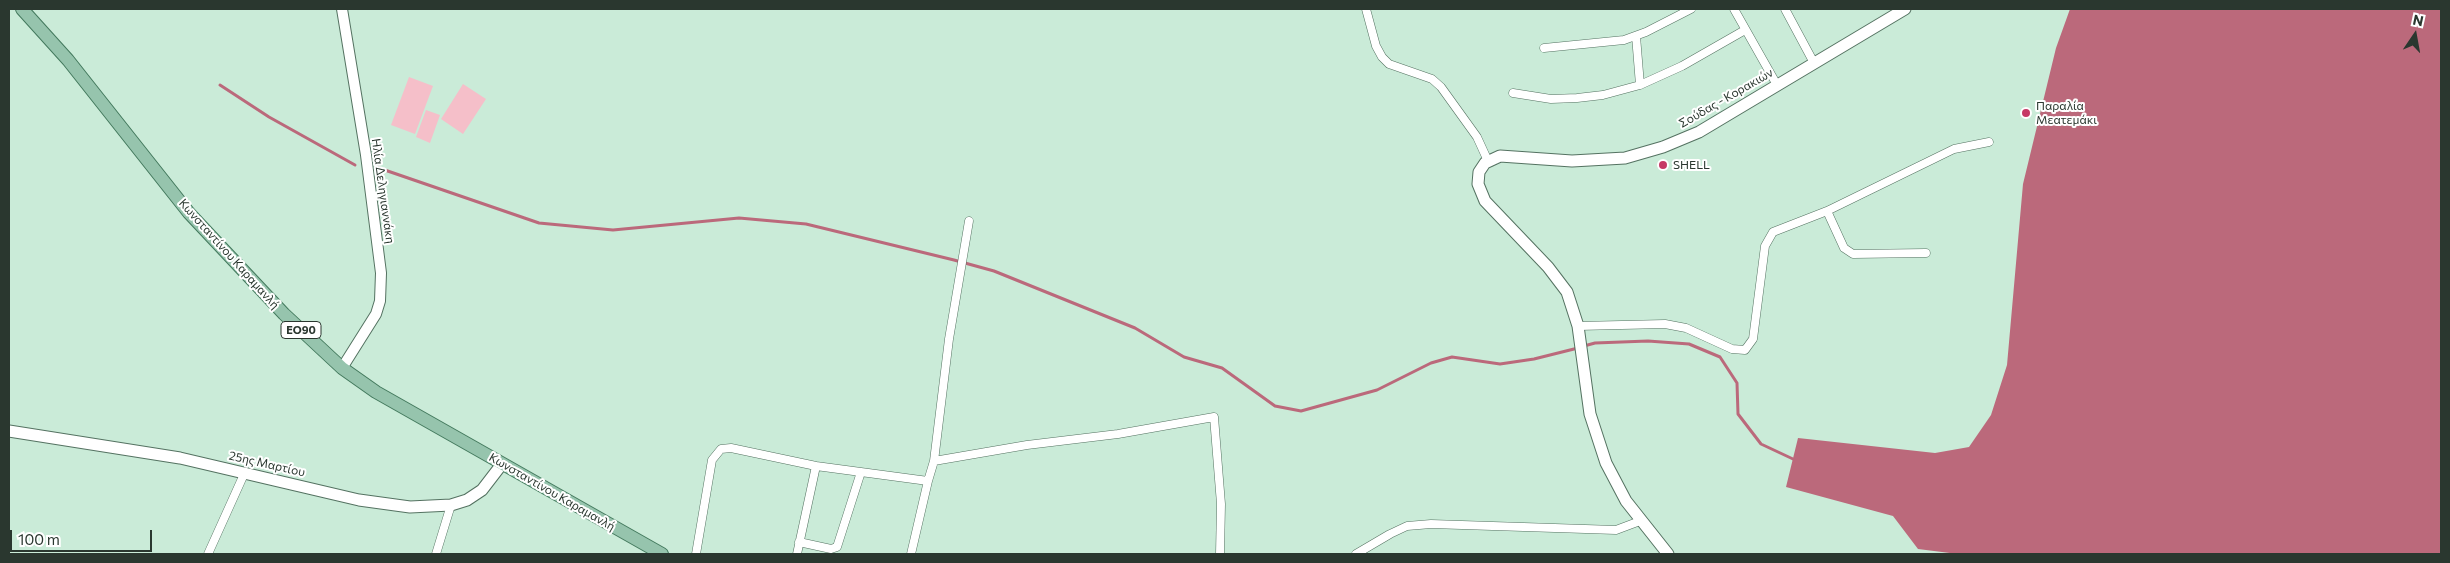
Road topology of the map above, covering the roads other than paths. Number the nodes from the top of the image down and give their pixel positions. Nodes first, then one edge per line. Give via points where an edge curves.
1 (22, 9) edge
2 (342, 9) edge
3 (1366, 9) edge
4 (1691, 9) edge
5 (1734, 9) edge
6 (1785, 9) edge
7 (1905, 9) edge
8 (1745, 30) junction
9 (1636, 36) junction
10 (1544, 48) dead end
11 (1814, 63) junction
12 (1778, 85) junction
13 (1640, 86) junction
14 (1513, 93) dead end
15 (1989, 142) dead end
16 (1488, 161) junction
17 (1827, 211) junction
18 (969, 221) dead end
19 (1926, 253) dead end
20 (1578, 330) junction
21 (342, 368) junction
22 (9, 431) edge
23 (934, 461) junction
24 (502, 464) junction
25 (816, 466) junction
26 (245, 472) junction
27 (861, 472) junction
28 (928, 481) junction
29 (451, 505) junction
30 (1640, 521) junction
31 (799, 542) junction
32 (1366, 551) edge
33 (208, 554) edge
34 (436, 554) edge
35 (662, 554) edge
36 (696, 554) edge
37 (797, 554) edge
38 (911, 554) edge
39 (1220, 554) edge
40 (1356, 554) edge
41 (1668, 554) edge

1 - 21 main road, Κωνσταντίνου Καραμανλή / ΕΟ90 via 68,60 195,220 277,308
2 - 21 street, Ηλία Δεληγιαννάκη via 381,273 376,314
3 - 16 street via 1382,57 1389,64 1432,79 1477,137
4 - 9 street
5 - 8 street
6 - 11 street
7 - 11 main road, Σούδας - Κορακιών
8 - 12 street
8 - 13 street
9 - 10 street
9 - 13 street
11 - 12 main road, Σούδας - Κορακιών
12 - 16 main road, Σούδας - Κορακιών via 1699,132 1664,147 1625,158 1572,161 1505,155
13 - 14 street via 1577,98 1550,99
15 - 17 street via 1954,149
16 - 20 main road via 1478,178 1481,195 1560,281 1567,292
17 - 19 street via 1844,248 1853,254
17 - 20 street via 1770,235 1753,340 1745,350 1732,349 1686,328 1665,324 1623,323
18 - 23 street via 949,339
20 - 30 main road via 1595,433 1616,483
21 - 24 main road, Κωνσταντίνου Καραμανλή / ΕΟ90 via 376,392
22 - 26 main road, 25ης Μαρτίου via 180,458
23 - 28 street
23 - 39 street via 1118,434 1214,416 1221,504
24 - 29 main road, 25ης Μαρτίου via 475,496
24 - 35 main road, Κωνσταντίνου Καραμανλή / ΕΟ90
25 - 27 street
25 - 31 street
25 - 36 street via 731,448 720,449 712,460
26 - 29 main road, 25ης Μαρτίου via 359,500 410,507
26 - 33 street
27 - 28 street
27 - 31 street via 837,547 830,549
28 - 38 street
29 - 34 street
30 - 32 street via 1616,530 1407,526
30 - 41 main road
31 - 37 street
32 - 40 street

